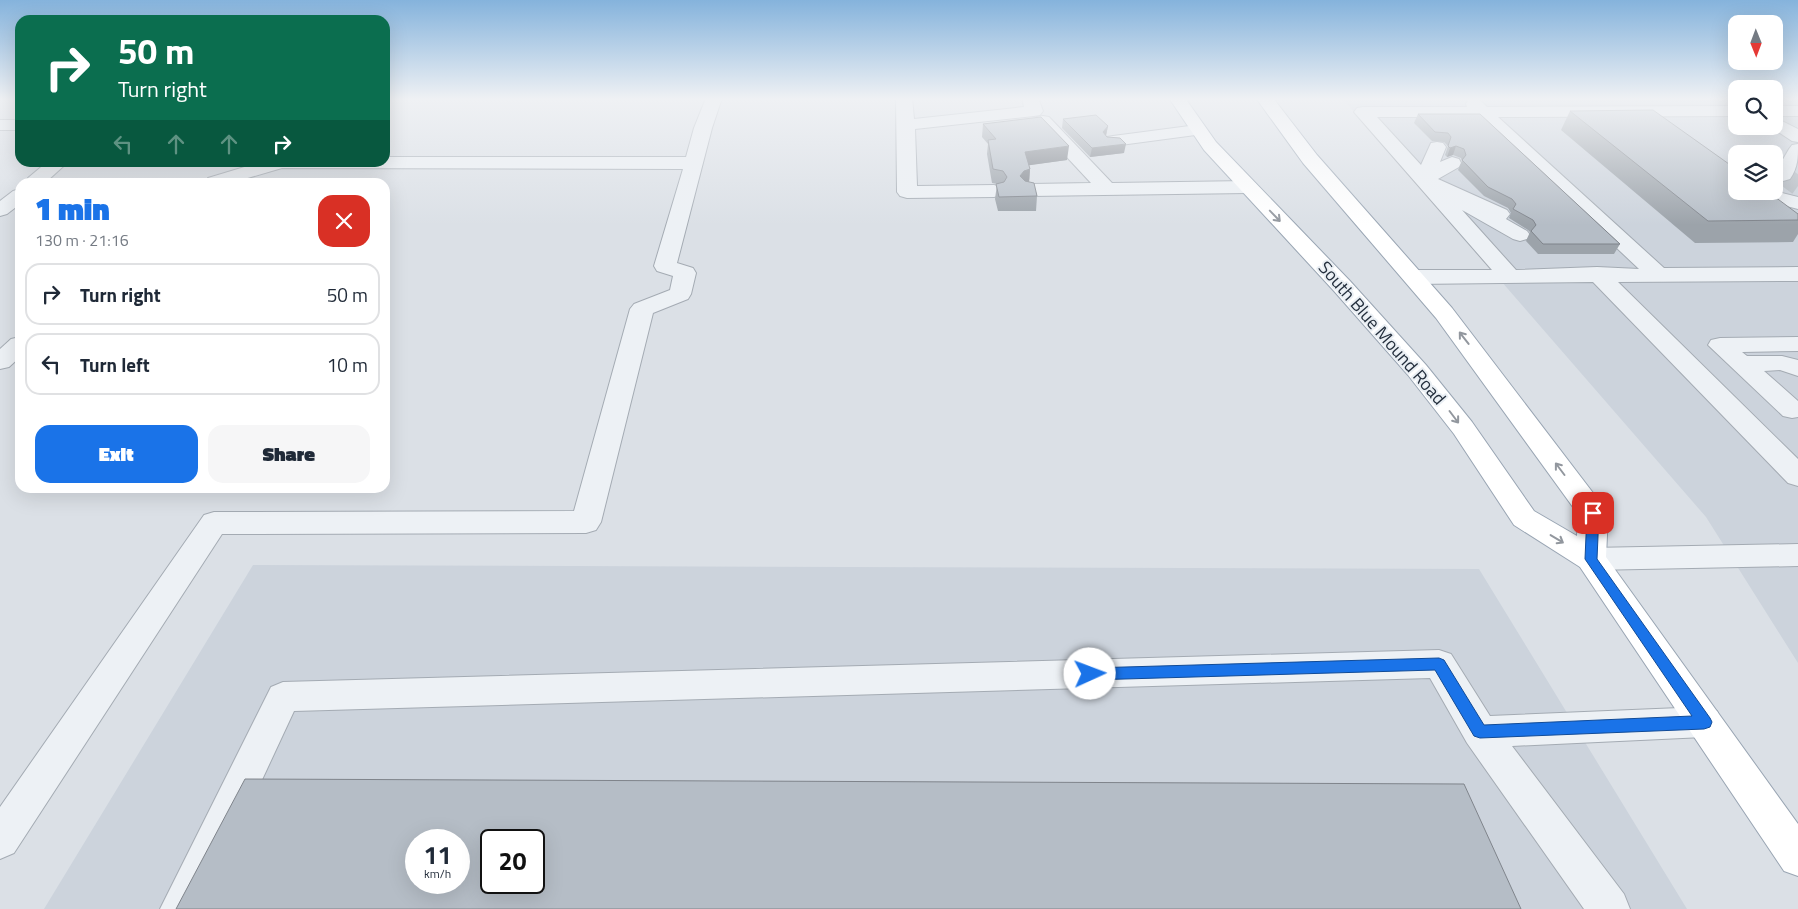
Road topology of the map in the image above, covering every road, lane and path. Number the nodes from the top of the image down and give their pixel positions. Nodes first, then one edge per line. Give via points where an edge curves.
1 (700, 140) edge
2 (906, 140) edge
3 (1068, 140) edge
4 (1116, 140) edge
5 (1206, 140) edge
6 (1296, 140) edge
7 (1388, 140) edge
8 (1497, 140) edge
9 (1507, 140) edge
10 (1112, 141) edge
11 (1430, 144) dead end
12 (1798, 144) edge
13 (1503, 147) edge
14 (1798, 149) edge
15 (1783, 152) edge
16 (390, 163) edge
17 (694, 163) junction
18 (1452, 163) dead end
19 (1519, 163) edge
20 (53, 167) edge
21 (269, 167) edge
22 (40, 178) edge
23 (229, 178) edge
24 (1424, 180) junction
25 (1468, 180) dead end
26 (1784, 182) edge
27 (1548, 185) junction
28 (1248, 187) junction
29 (1107, 189) junction
30 (1030, 190) edge
31 (994, 191) edge
32 (1484, 196) dead end
33 (15, 199) edge
34 (1783, 199) edge
35 (1798, 203) edge
36 (0, 210) edge
37 (1500, 214) dead end
38 (1572, 214) edge
39 (1520, 235) dead end
40 (1595, 235) edge
41 (1597, 274) junction
42 (1657, 274) junction
43 (1798, 274) edge
44 (1508, 275) junction
45 (1414, 277) junction
46 (1798, 344) edge
47 (15, 348) edge
48 (0, 362) edge
49 (1741, 364) junction
50 (1793, 366) edge
51 (1795, 410) edge
52 (1732, 411) junction
53 (1794, 468) edge
54 (1798, 555) edge
55 (1591, 559) junction
56 (1704, 722) junction
57 (1480, 732) junction
58 (0, 840) edge
59 (1798, 857) edge
60 (181, 909) edge
61 (1609, 909) edge

1 - 17 lane
2 - 31 lane via 907,192
3 - 29 lane
4 - 10 lane
5 - 28 main road, South Blue Mound Road
6 - 45 main road
7 - 24 lane
8 - 27 lane
9 - 27 lane
11 - 24 lane
12 - 15 lane
12 - 26 lane
13 - 27 lane
14 - 26 lane
16 - 17 lane
17 - 58 lane via 665,266 685,273 680,294 642,309 586,522 214,523
18 - 24 lane
19 - 27 lane
20 - 22 lane
21 - 23 lane
24 - 25 lane
24 - 32 lane
24 - 37 lane
24 - 39 lane
24 - 44 lane
27 - 38 lane
27 - 40 lane
27 - 42 lane
28 - 29 lane
28 -> 55 main road, South Blue Mound Road via 1417,370 1463,428 1524,518
29 - 30 lane
33 - 36 lane
34 - 35 lane
41 - 42 lane
41 - 44 lane
41 - 52 lane
42 - 43 lane
44 - 45 lane
55 -> 45 main road via 1593,513
46 - 49 lane via 1720,345
47 - 48 lane
49 - 50 lane
49 - 51 lane
51 - 52 lane
52 - 53 lane
54 - 55 lane
55 - 56 main road, South Blue Mound Road
56 - 57 lane
56 - 59 main road, South Blue Mound Road
57 - 60 lane via 1439,664 283,697
57 - 61 lane

